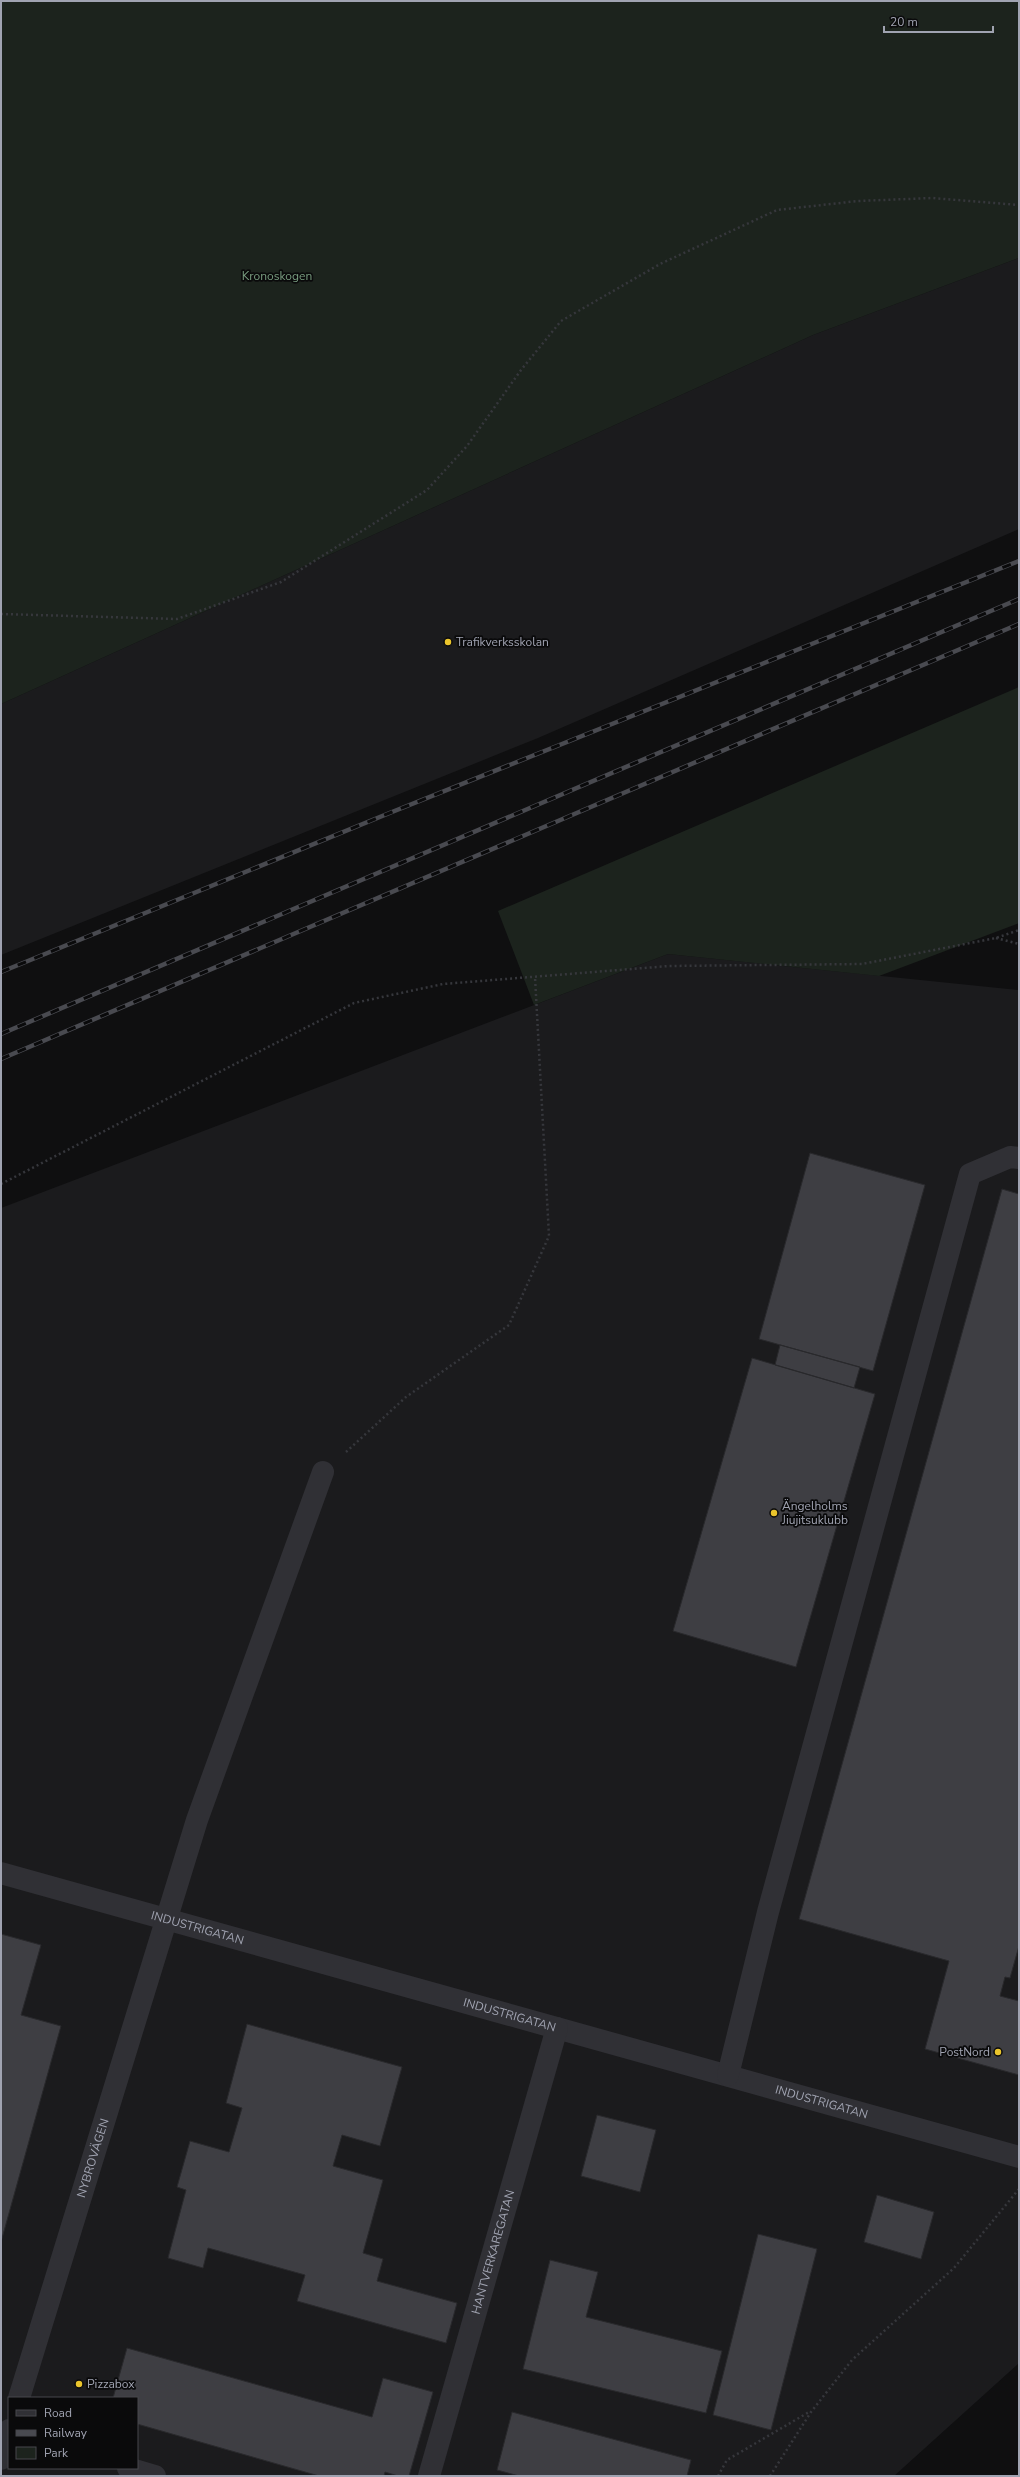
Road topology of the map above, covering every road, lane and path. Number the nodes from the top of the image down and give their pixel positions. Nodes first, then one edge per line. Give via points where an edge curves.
1 (1019, 206) edge
2 (1, 614) edge
3 (1019, 930) edge
4 (996, 938) junction
5 (1019, 944) edge
6 (535, 977) junction
7 (1019, 1158) edge
8 (1, 1184) edge
9 (323, 1472) joint
10 (1, 1873) edge
11 (165, 1918) junction
12 (557, 2028) junction
13 (728, 2075) junction
14 (1019, 2157) edge
15 (1019, 2189) edge
16 (19, 2397) edge
17 (811, 2412) junction
18 (8, 2434) edge
19 (1, 2459) edge
20 (131, 2469) edge
21 (155, 2476) edge
22 (429, 2476) edge
23 (718, 2476) edge
24 (770, 2476) edge

1 - 2 path via 932,198 858,201 777,210 660,264 561,321 521,370 467,446 427,490 281,582 177,619
3 - 4 path
4 - 5 path
4 - 6 path via 862,964 669,966
6 - 8 path via 443,984 354,1004
6 - 9 path via 548,1236 509,1325 406,1398
7 - 13 street via 1010,1157 970,1174 768,1912
9 - 11 street, NYBROVÄGEN via 197,1820
10 - 11 street, INDUSTRIGATAN
11 - 12 street, INDUSTRIGATAN
11 - 16 street, NYBROVÄGEN
12 - 13 street, INDUSTRIGATAN
12 - 22 street, HANTVERKAREGATAN
13 - 14 street, INDUSTRIGATAN
15 - 17 path via 954,2268 852,2360
17 - 23 path via 727,2460
17 - 24 path
18 - 19 street
20 - 21 street

